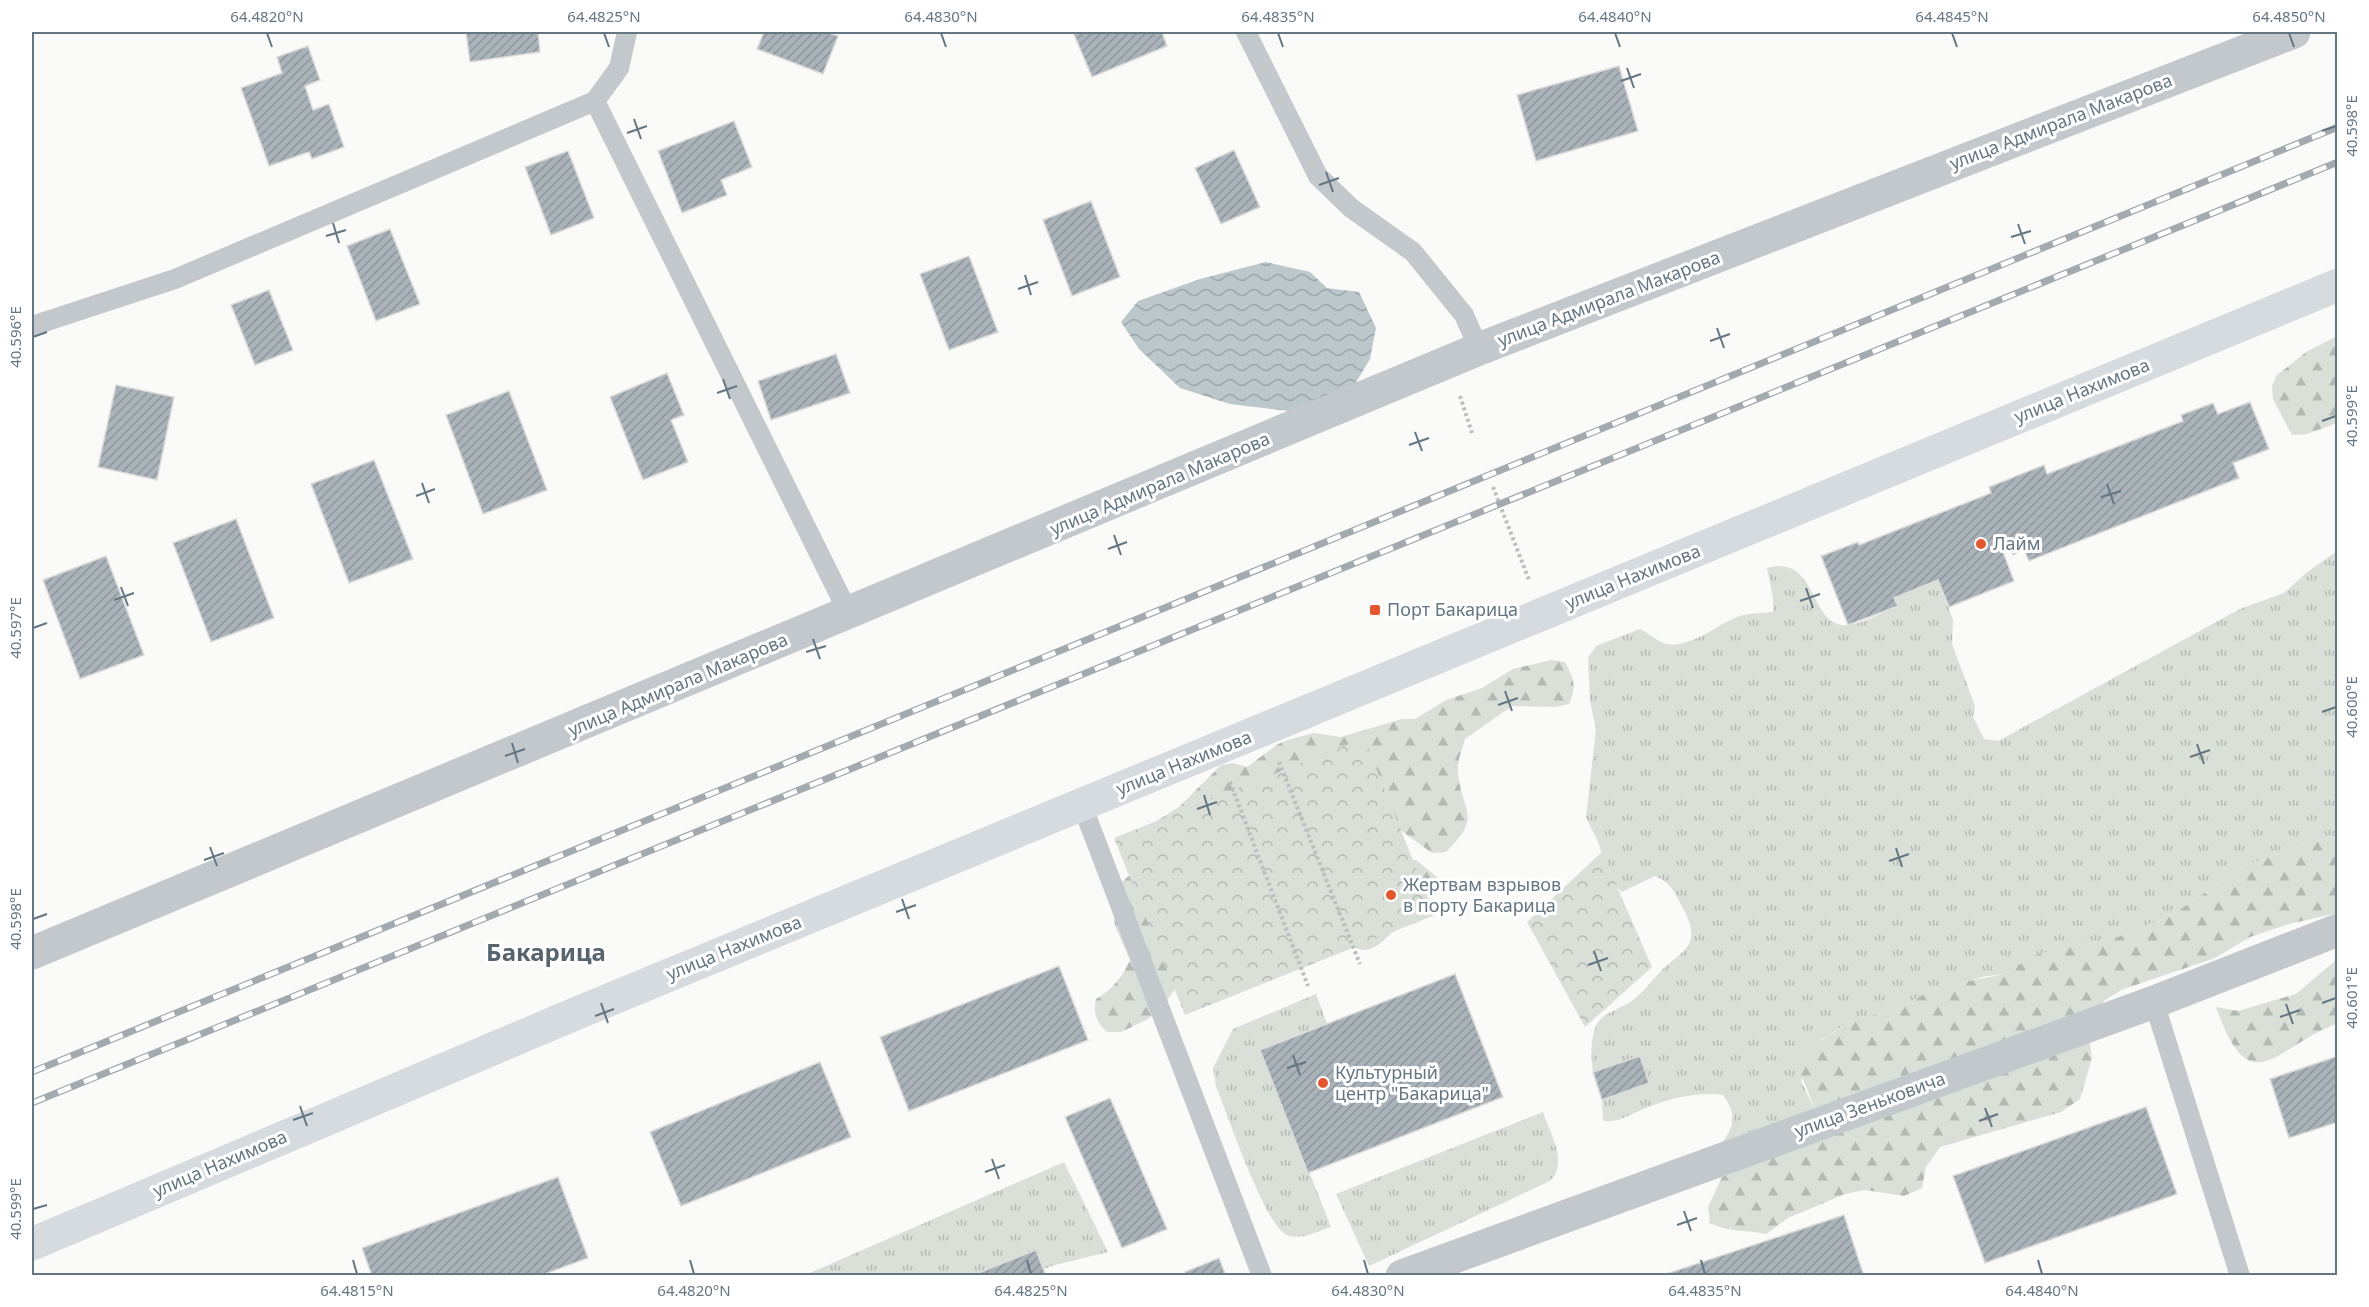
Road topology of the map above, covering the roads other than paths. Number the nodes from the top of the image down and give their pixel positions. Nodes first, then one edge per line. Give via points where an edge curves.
1 (627, 32) edge
2 (1246, 32) edge
3 (2294, 32) edge
4 (595, 102) junction
5 (2337, 285) edge
6 (32, 326) edge
7 (1479, 349) junction
8 (849, 614) junction
9 (1082, 805) junction
10 (2337, 930) edge
11 (32, 953) edge
12 (2154, 1002) junction
13 (32, 1244) edge
14 (1262, 1275) edge
15 (1402, 1275) edge
16 (2240, 1275) edge

1 - 4 lane via 620,68
2 - 7 lane via 1318,176 1351,208 1413,252 1464,315
3 - 7 street, улица Адмирала Макарова
4 - 6 lane via 175,279
4 - 8 lane
5 - 9 main road, улица Нахимова
7 - 8 street, улица Адмирала Макарова
8 - 11 street, улица Адмирала Макарова
9 - 13 main road, улица Нахимова via 586,1009
9 - 14 lane
10 - 12 street, улица Зеньковича
12 - 15 street, улица Зеньковича
12 - 16 lane

